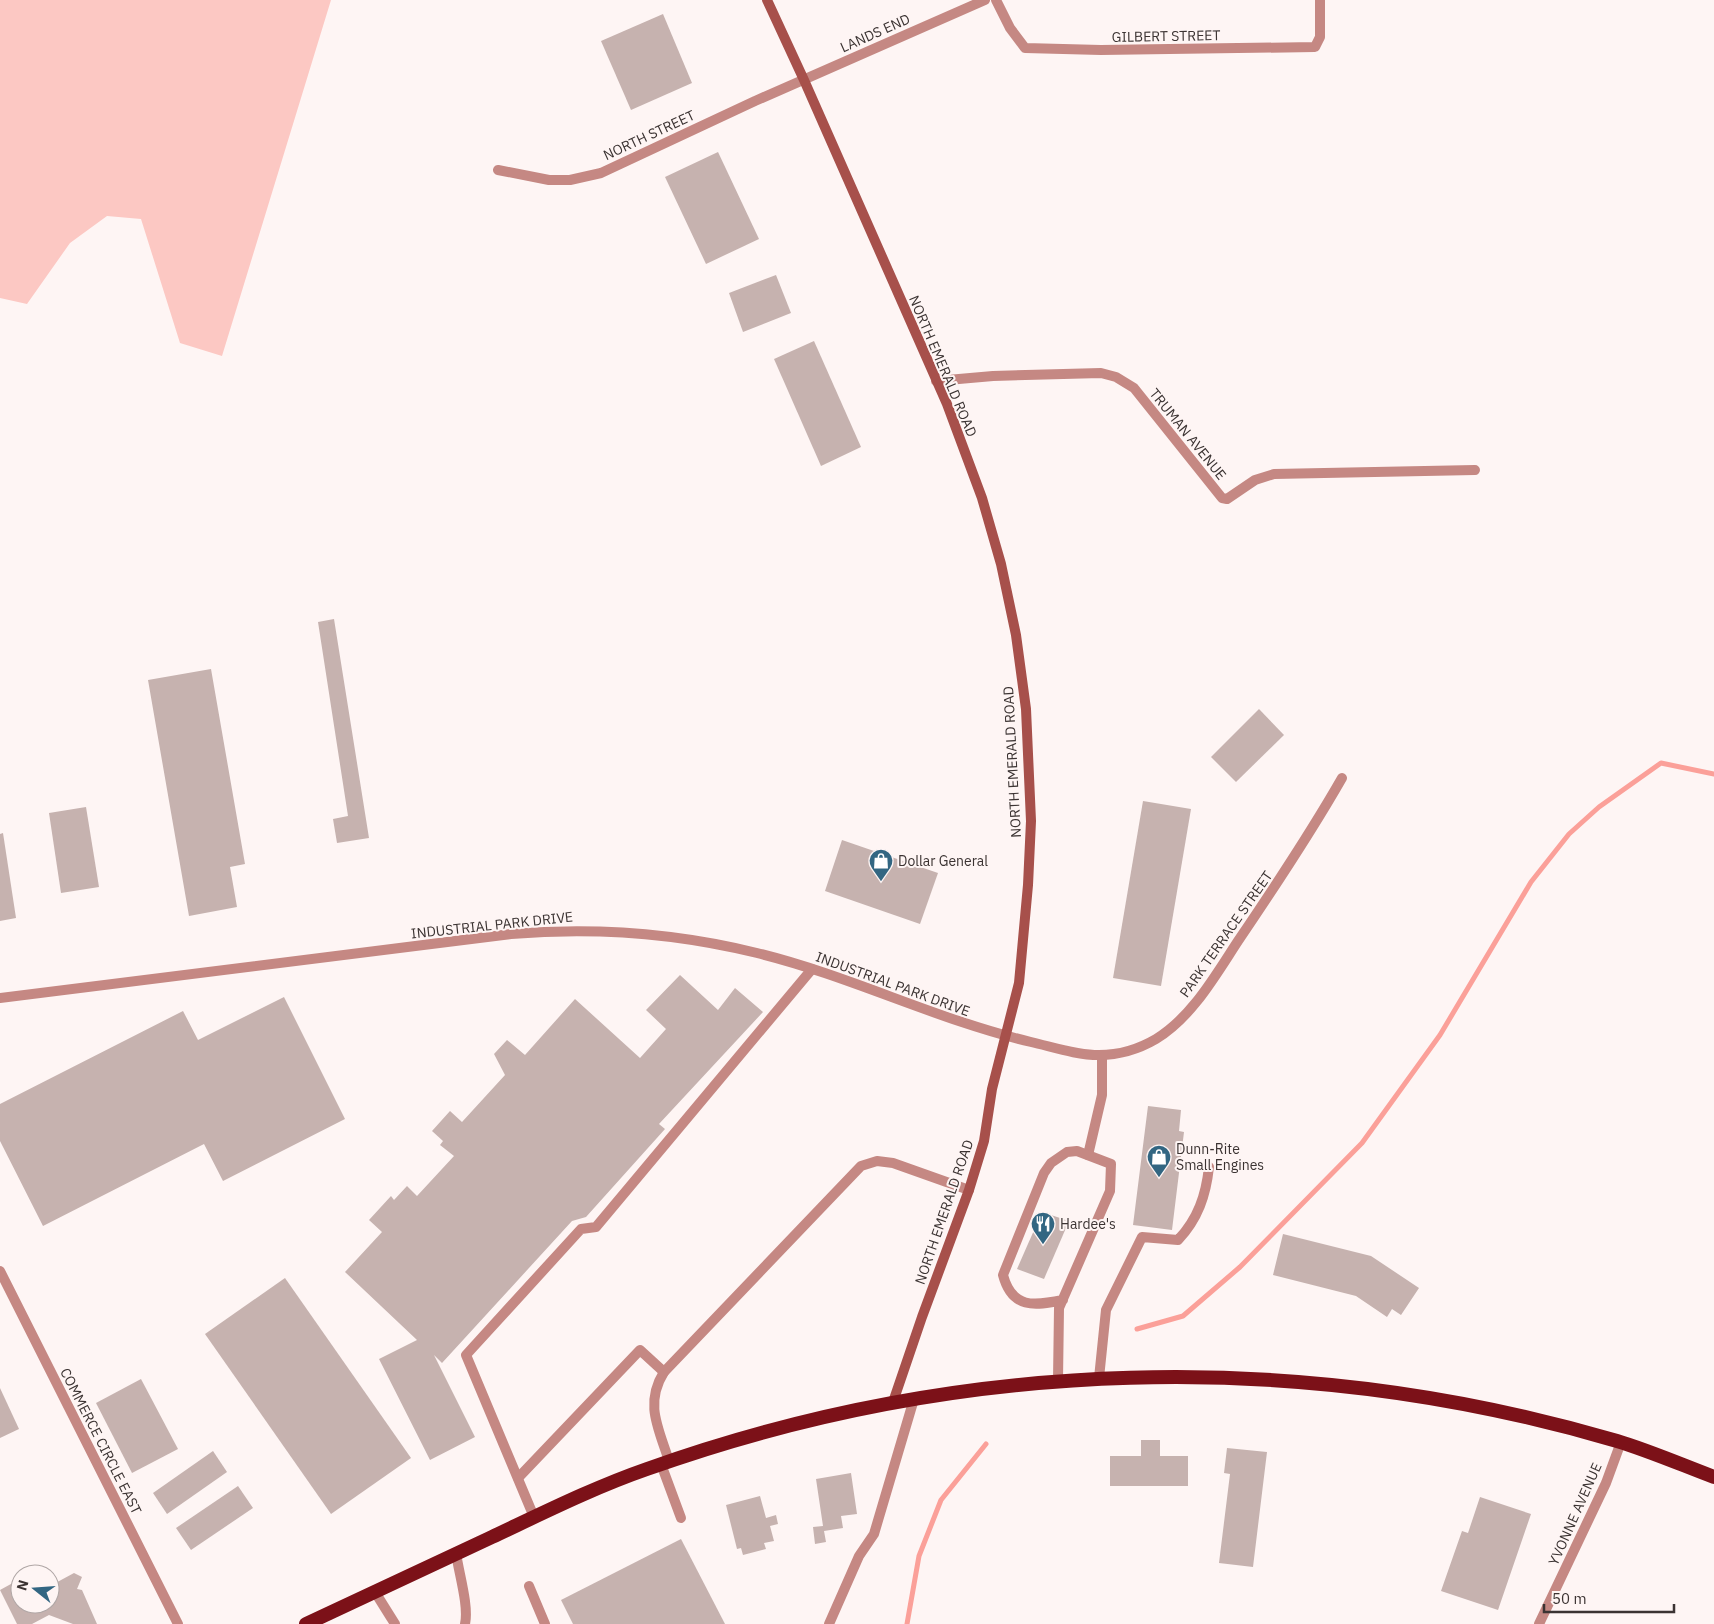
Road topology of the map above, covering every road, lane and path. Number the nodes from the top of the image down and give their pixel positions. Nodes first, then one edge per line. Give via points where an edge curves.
1 (767, 0) edge
2 (985, 0) edge
3 (996, 0) edge
4 (1320, 0) edge
5 (804, 80) junction
6 (498, 170) dead end
7 (936, 381) junction
8 (1475, 470) dead end
9 (1342, 778) dead end
10 (812, 969) junction
11 (0, 998) edge
12 (1004, 1036) junction
13 (1102, 1055) junction
14 (1088, 1155) junction
15 (1209, 1167) dead end
16 (969, 1190) junction
17 (0, 1271) edge
18 (1062, 1300) junction
19 (664, 1372) junction
20 (1099, 1378) junction
21 (1058, 1380) junction
22 (914, 1399) junction
23 (894, 1402) junction
24 (1621, 1442) junction
25 (665, 1463) junction
26 (1714, 1477) edge
27 (518, 1478) junction
28 (534, 1517) junction
29 (681, 1518) dead end
30 (456, 1554) junction
31 (529, 1586) dead end
32 (375, 1592) junction
33 (178, 1624) edge
34 (306, 1624) edge
35 (395, 1624) edge
36 (465, 1624) edge
37 (545, 1624) edge
38 (829, 1624) edge
39 (1539, 1624) edge

1 - 5 main road, NORTH EMERALD ROAD
2 - 5 street, LANDS END
3 - 4 street, GILBERT STREET via 1025,48 1101,50 1314,47 1320,37
5 - 6 street, NORTH STREET via 590,176 549,180
5 - 7 main road, NORTH EMERALD ROAD
7 - 8 street, TRUMAN AVENUE via 1102,373 1116,377 1134,388 1222,498 1227,499 1255,480 1274,474
7 - 12 main road, NORTH EMERALD ROAD via 982,498 1001,564 1016,635 1026,709 1031,821 1028,885 1019,983
9 - 13 street, PARK TERRACE STREET via 1302,846 1191,1008 1170,1029 1141,1047
10 - 11 street, INDUSTRIAL PARK DRIVE via 677,937 560,930
10 - 12 street, INDUSTRIAL PARK DRIVE
10 - 27 street via 596,1227 581,1229 466,1355
12 - 13 street, PARK TERRACE STREET via 1078,1053
12 - 16 main road, NORTH EMERALD ROAD via 984,1141
13 - 14 street via 1102,1095
14 - 18 street via 1111,1164 1110,1191
14 - 18 street via 1067,1152 1058,1156 1044,1173 1003,1275 1005,1285 1023,1303 1038,1305
15 - 20 street via 1207,1187 1191,1227 1178,1240 1142,1238 1122,1275 1106,1310
16 - 19 street via 893,1163 877,1161 861,1166
16 - 23 main road, NORTH EMERALD ROAD
17 - 33 street, COMMERCE CIRCLE EAST
18 - 21 street via 1059,1308
19 - 25 street via 654,1387 653,1403
19 - 27 street via 640,1350
20 - 21 highway
20 - 24 highway via 1260,1379 1364,1388 1469,1406
21 - 22 highway
22 - 23 highway
22 - 38 street via 874,1534 859,1556
23 - 25 highway via 802,1422
24 - 26 highway
24 - 39 street, YVONNE AVENUE via 1606,1484
25 - 28 highway
25 - 29 street
27 - 28 street
28 - 30 highway
30 - 32 highway
30 - 36 street via 467,1612
31 - 37 street
32 - 34 highway
32 - 35 street

